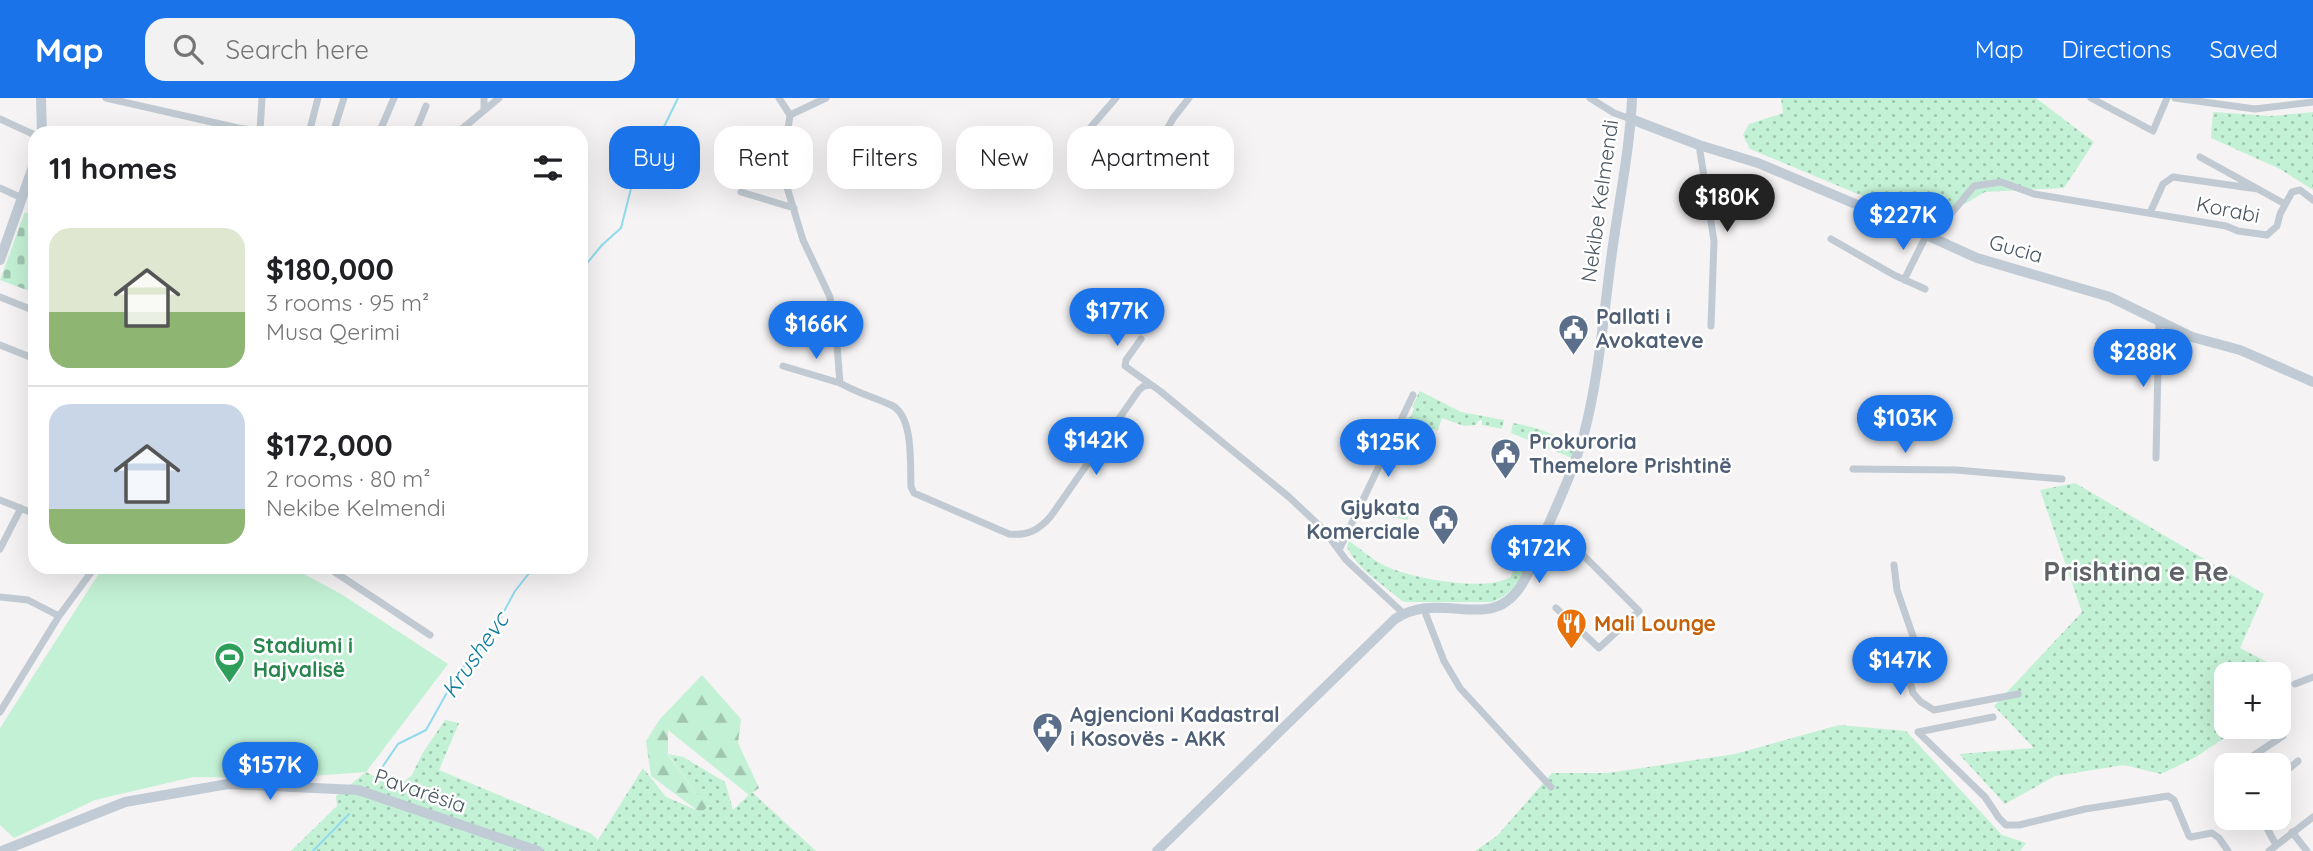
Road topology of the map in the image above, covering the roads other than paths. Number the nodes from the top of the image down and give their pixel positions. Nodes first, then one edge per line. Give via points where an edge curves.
1 (41, 98) edge
2 (106, 98) edge
3 (262, 98) edge
4 (318, 98) edge
5 (344, 98) edge
6 (394, 98) edge
7 (484, 98) edge
8 (499, 98) edge
9 (779, 98) edge
10 (826, 98) edge
11 (1115, 98) edge
12 (1189, 98) edge
13 (1590, 98) edge
14 (1632, 98) edge
15 (2091, 98) edge
16 (2167, 98) edge
17 (2175, 98) edge
18 (2313, 102) edge
19 (426, 106) dead end
20 (484, 109) junction
21 (790, 115) junction
22 (0, 119) edge
23 (1631, 119) junction
24 (42, 126) edge
25 (221, 126) edge
26 (260, 126) edge
27 (311, 126) edge
28 (335, 126) edge
29 (382, 126) edge
30 (418, 126) edge
31 (465, 126) edge
32 (1092, 126) edge
33 (1169, 126) edge
34 (28, 132) edge
35 (1699, 145) junction
36 (2200, 157) dead end
37 (28, 181) edge
38 (0, 188) edge
39 (2258, 189) junction
40 (741, 192) dead end
41 (22, 198) junction
42 (2313, 200) edge
43 (2285, 204) junction
44 (794, 208) junction
45 (2150, 213) junction
46 (1929, 237) junction
47 (1831, 239) dead end
48 (0, 260) edge
49 (1904, 279) junction
50 (1925, 289) dead end
51 (0, 297) edge
52 (28, 308) edge
53 (2159, 320) junction
54 (1711, 326) dead end
55 (1141, 339) dead end
56 (0, 345) edge
57 (28, 356) edge
58 (783, 366) dead end
59 (2313, 382) edge
60 (841, 383) junction
61 (1151, 384) junction
62 (1413, 395) dead end
63 (2156, 458) dead end
64 (1853, 469) dead end
65 (2062, 479) dead end
66 (0, 500) edge
67 (21, 508) junction
68 (28, 511) edge
69 (1548, 527) junction
70 (0, 549) edge
71 (1339, 550) junction
72 (1894, 565) dead end
73 (90, 574) edge
74 (338, 574) edge
75 (0, 597) edge
76 (1423, 607) junction
77 (1556, 608) dead end
78 (1404, 613) junction
79 (59, 616) junction
80 (430, 635) dead end
81 (2313, 677) edge
82 (2295, 684) dead end
83 (2018, 694) dead end
84 (0, 712) edge
85 (1993, 717) dead end
86 (2278, 739) edge
87 (2257, 753) edge
88 (2298, 761) dead end
89 (2291, 767) edge
90 (1551, 787) dead end
91 (2313, 817) edge
92 (2267, 830) edge
93 (2291, 832) junction
94 (2276, 845) junction
95 (1159, 849) edge
96 (2, 851) edge
97 (538, 851) edge
98 (2228, 851) edge
99 (2269, 851) edge
100 (2307, 851) edge

1 - 24 street
2 - 25 street
3 - 26 street
4 - 27 street
5 - 28 street
6 - 29 street
7 - 20 street
8 - 20 street
9 - 21 street
10 - 21 street
11 - 32 street
12 - 33 street
13 - 23 street
14 - 23 street, Nekibe Kelmendi
15 - 16 street via 2153,131
17 - 18 street via 2255,108
19 - 30 street
20 - 31 street
21 - 44 street via 782,171
22 - 34 street
23 - 35 street, Gucia
23 - 69 street, Nekibe Kelmendi via 1590,405 1576,459
35 - 46 street, Gucia via 1758,163
35 - 54 street via 1714,241
36 - 39 street
37 - 41 street
38 - 41 street
39 - 43 street
39 - 45 street via 2173,177 2162,184
40 - 44 street
41 - 48 street
42 - 43 street, Korabi via 2296,190
43 - 45 street, Korabi via 2277,226 2267,235
44 - 60 street via 830,297
45 - 46 street via 2034,194 2001,183 1981,184 1969,191
46 - 49 street
46 - 53 street, Gucia via 1977,258 2102,294
47 - 49 street
49 - 50 street
51 - 52 street
53 - 59 street, Gucia
53 - 63 street
55 - 61 street via 1125,366
56 - 57 street
58 - 60 street
60 - 61 street via 892,405 903,415 914,494 1015,535 1032,532 1046,522 1139,390
61 - 71 street via 1289,497
62 - 71 street
64 - 65 street via 1956,470
66 - 67 street
67 - 68 street
67 - 70 street
69 - 76 street, Nekibe Kelmendi via 1524,581 1507,602 1485,609
69 - 77 street via 1566,538 1639,611 1599,648
71 - 78 street
72 - 83 street via 1897,590 1915,642 1910,682 1921,702 1934,710
73 - 79 street
74 - 80 street
75 - 79 street via 28,600
76 - 78 street, Nekibe Kelmendi
76 - 90 street via 1460,688
78 - 95 street, Nekibe Kelmendi
79 - 84 street
81 - 82 street
85 - 98 street via 1918,732 1985,797 2006,825 2168,796 2191,837 2212,833
86 - 87 street
88 - 89 street
91 - 93 street
92 - 94 street
93 - 94 street
93 - 100 street
94 - 99 street
96 - 97 street, Pavarësia via 125,802 228,784 358,790

